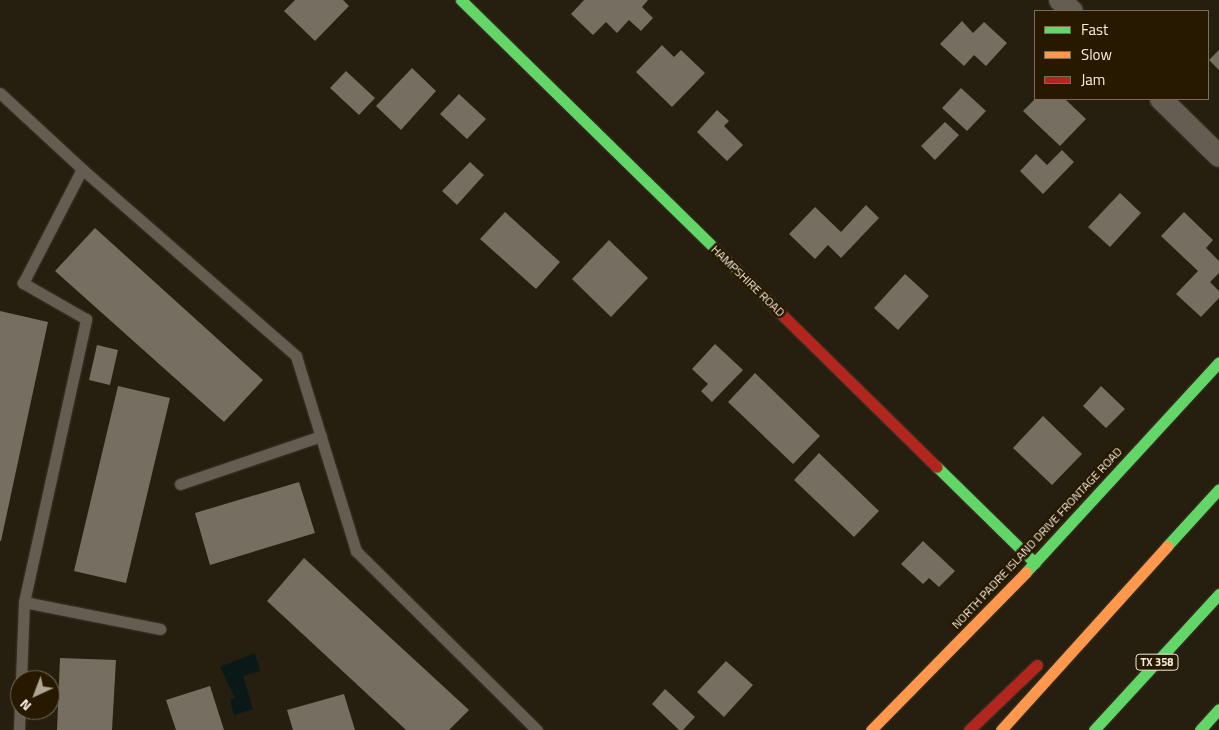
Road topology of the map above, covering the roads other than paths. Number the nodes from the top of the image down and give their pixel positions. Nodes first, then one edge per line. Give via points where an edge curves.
1 (461, 0) edge
2 (1060, 0) edge
3 (1071, 10) edge
4 (0, 93) edge
5 (1162, 100) edge
6 (1219, 156) edge
7 (82, 169) junction
8 (1219, 362) edge
9 (320, 436) junction
10 (180, 484) dead end
11 (1219, 489) edge
12 (1168, 544) junction
13 (1035, 563) junction
14 (1219, 594) edge
15 (24, 602) junction
16 (1219, 611) edge
17 (160, 629) dead end
18 (1075, 629) dead end
19 (1171, 646) junction
20 (1047, 656) dead end
21 (21, 670) edge
22 (1219, 710) edge
23 (1204, 729) edge
24 (537, 730) edge
25 (871, 730) edge
26 (969, 730) edge
27 (1001, 730) edge
28 (1094, 730) edge

1 - 13 main road, HAMPSHIRE ROAD
2 - 3 street
4 - 7 lane
5 - 6 street
7 - 9 lane via 296,356
7 - 15 lane via 23,284 86,320
8 - 13 main road, NORTH PADRE ISLAND DRIVE FRONTAGE ROAD
9 - 10 lane
9 - 24 lane via 356,551
11 - 12 main road
12 - 18 main road
12 - 27 main road
13 - 25 main road, NORTH PADRE ISLAND DRIVE FRONTAGE ROAD
14 - 19 main road, TX 358
15 - 17 lane
15 - 21 lane
16 - 19 main road
19 - 28 main road, TX 358
20 - 26 main road
22 - 23 main road

